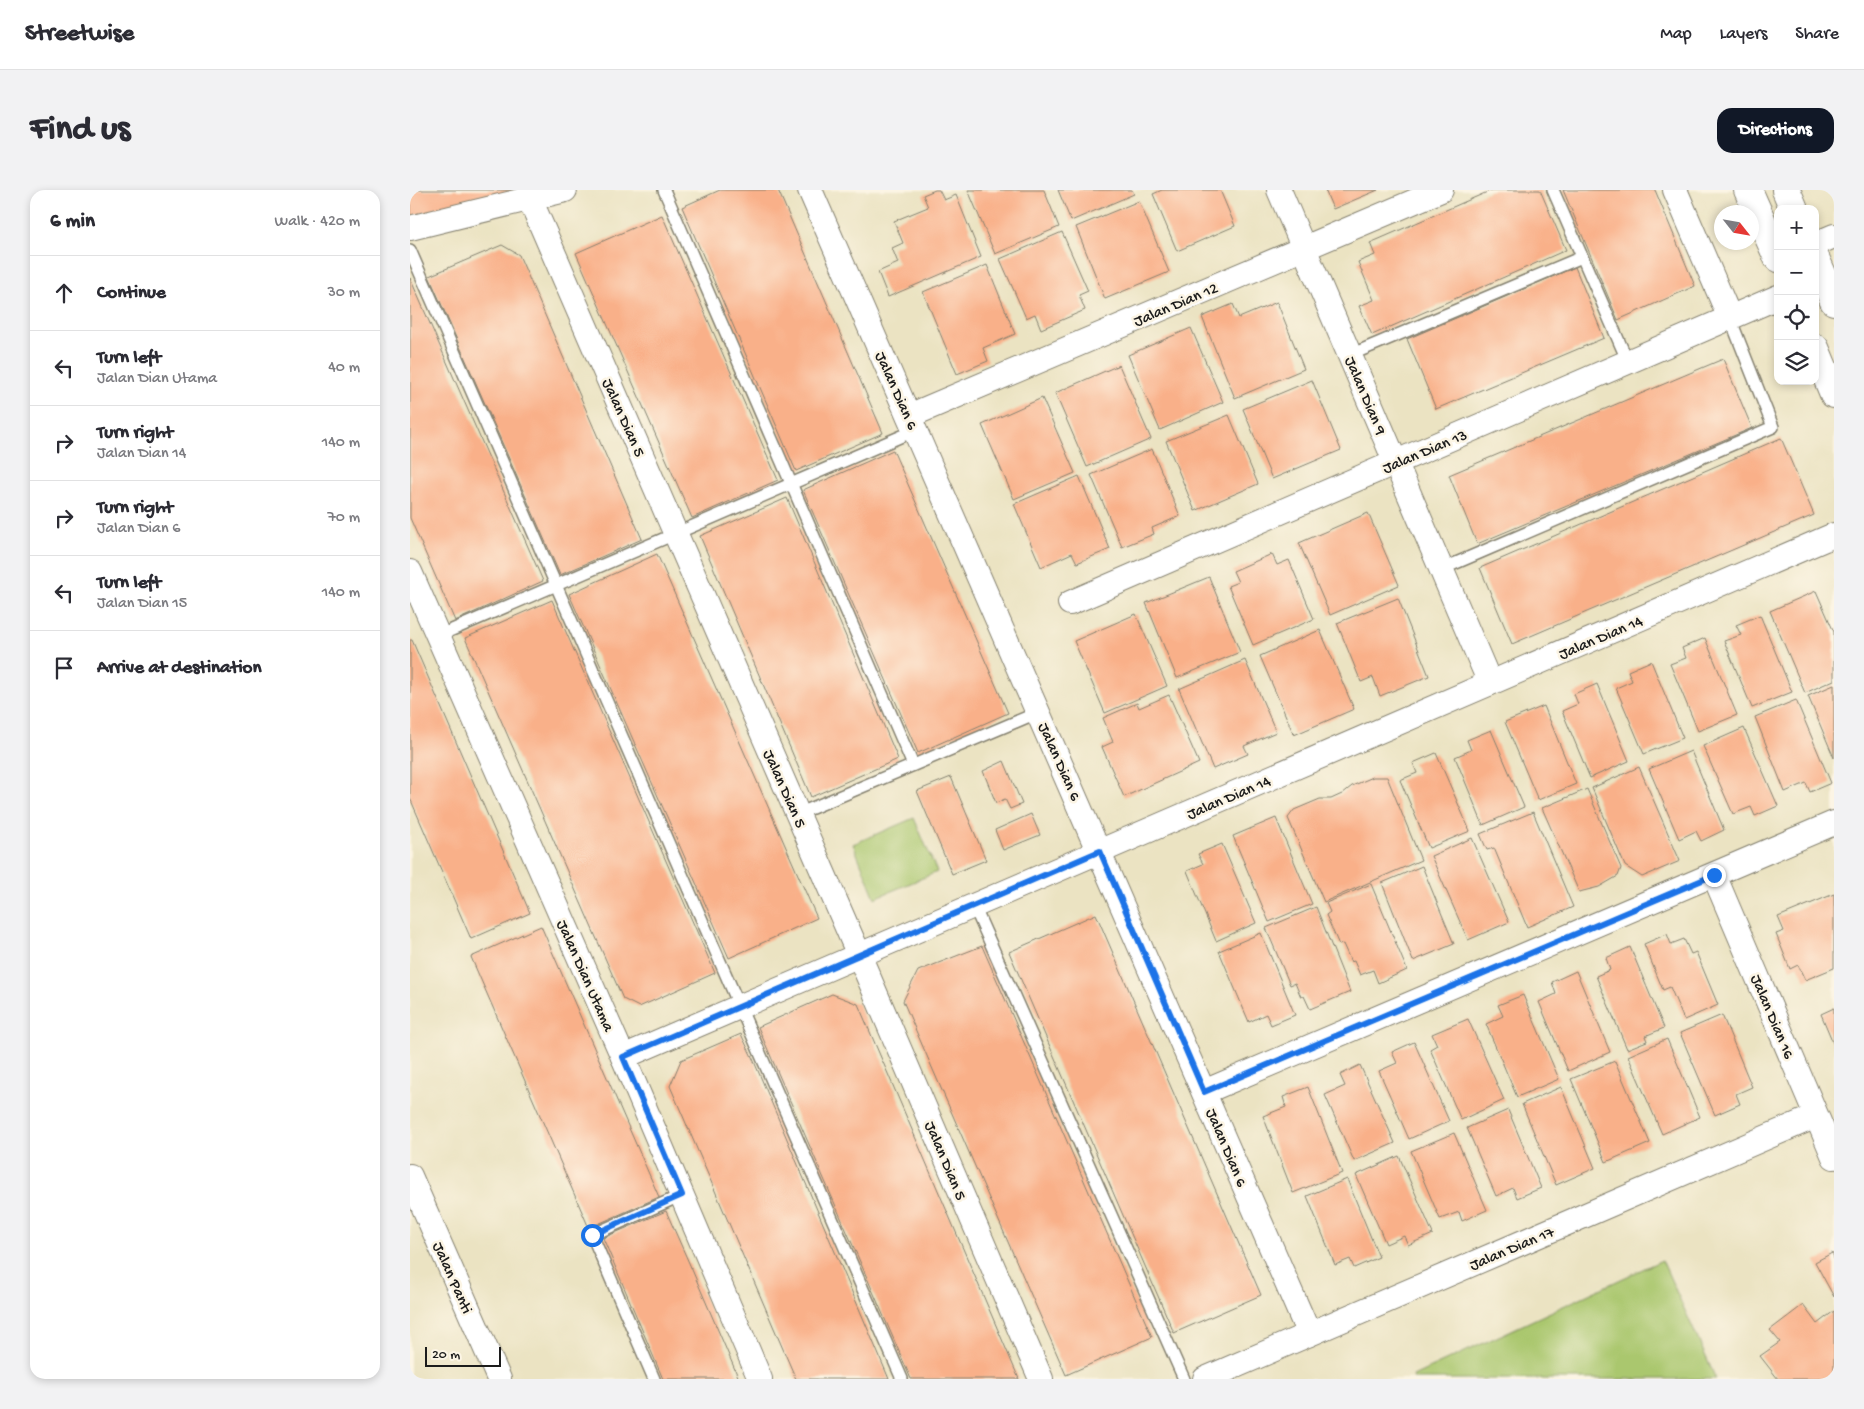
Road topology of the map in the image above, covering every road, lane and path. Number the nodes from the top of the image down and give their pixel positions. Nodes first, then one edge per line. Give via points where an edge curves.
1 (565, 190) edge
2 (664, 190) edge
3 (810, 190) edge
4 (1279, 190) edge
5 (1441, 190) edge
6 (1553, 190) edge
7 (1674, 190) edge
8 (1748, 190) edge
9 (1786, 190) edge
10 (530, 199) junction
11 (1792, 205) edge
12 (410, 228) edge
13 (1834, 236) edge
14 (1819, 242) edge
15 (1304, 248) junction
16 (410, 250) edge
17 (1774, 250) edge
18 (1582, 257) junction
19 (1819, 267) edge
20 (1774, 299) edge
21 (1834, 301) edge
22 (1730, 318) junction
23 (1350, 355) junction
24 (1819, 358) edge
25 (1628, 362) junction
26 (1834, 394) edge
27 (912, 423) junction
28 (1396, 462) junction
29 (791, 484) junction
30 (676, 533) junction
31 (1834, 535) edge
32 (1442, 569) junction
33 (410, 572) edge
34 (555, 586) junction
35 (1070, 603) dead end
36 (438, 636) junction
37 (1490, 683) junction
38 (1039, 712) junction
39 (913, 765) junction
40 (798, 814) junction
41 (1834, 823) edge
42 (1100, 851) junction
43 (1714, 875) junction
44 (974, 906) junction
45 (859, 955) junction
46 (740, 1006) junction
47 (623, 1057) junction
48 (1204, 1092) junction
49 (1816, 1116) junction
50 (1834, 1157) edge
51 (410, 1176) edge
52 (682, 1195) junction
53 (1309, 1334) junction
54 (499, 1379) edge
55 (654, 1379) edge
56 (760, 1379) edge
57 (902, 1379) edge
58 (1040, 1379) edge
59 (1184, 1379) edge
60 (1205, 1379) edge

1 - 10 street
2 - 29 lane
3 - 27 street, Jalan Dian 6
4 - 15 street, Jalan Dian 9
5 - 15 street, Jalan Dian 12
6 - 18 lane
7 - 22 street
8 - 17 street
9 - 11 street
10 - 12 street
10 - 30 street, Jalan Dian 5
13 - 14 street
15 - 23 street, Jalan Dian 9
15 - 27 street, Jalan Dian 12
16 - 34 lane
18 - 23 lane
18 - 25 lane
19 - 21 street
20 - 22 street, Jalan Dian 13
22 - 25 street, Jalan Dian 13
22 - 32 lane via 1774,427
23 - 28 street, Jalan Dian 9
24 - 26 street
25 - 28 street, Jalan Dian 13
27 - 29 lane
27 - 38 street, Jalan Dian 6
28 - 32 street, Jalan Dian 9
28 - 35 street, Jalan Dian 13
29 - 30 lane
29 - 39 lane
30 - 34 lane
30 - 40 street, Jalan Dian 5
31 - 37 street, Jalan Dian 14
32 - 37 street, Jalan Dian 9
33 - 36 street, Jalan Dian Utama
34 - 36 lane
34 - 46 lane
36 - 47 street, Jalan Dian Utama
37 - 42 street, Jalan Dian 14
38 - 39 lane
38 - 42 street, Jalan Dian 6
39 - 40 lane
40 - 45 street, Jalan Dian 5
41 - 43 street
42 - 44 street, Jalan Dian 14
42 - 48 street, Jalan Dian 6
43 - 48 street
43 - 49 street, Jalan Dian 16
44 - 45 street, Jalan Dian 14
44 - 59 lane
45 - 46 street, Jalan Dian 14
45 - 58 street, Jalan Dian 5
46 - 47 street, Jalan Dian 14
46 - 57 lane
47 - 52 street, Jalan Dian Utama
48 - 53 street, Jalan Dian 6
49 - 50 street, Jalan Dian 16
49 - 53 street, Jalan Dian 17
51 - 54 street, Jalan Panti
52 - 55 lane via 592,1235
52 - 56 street, Jalan Dian Utama
53 - 60 street, Jalan Dian 17

